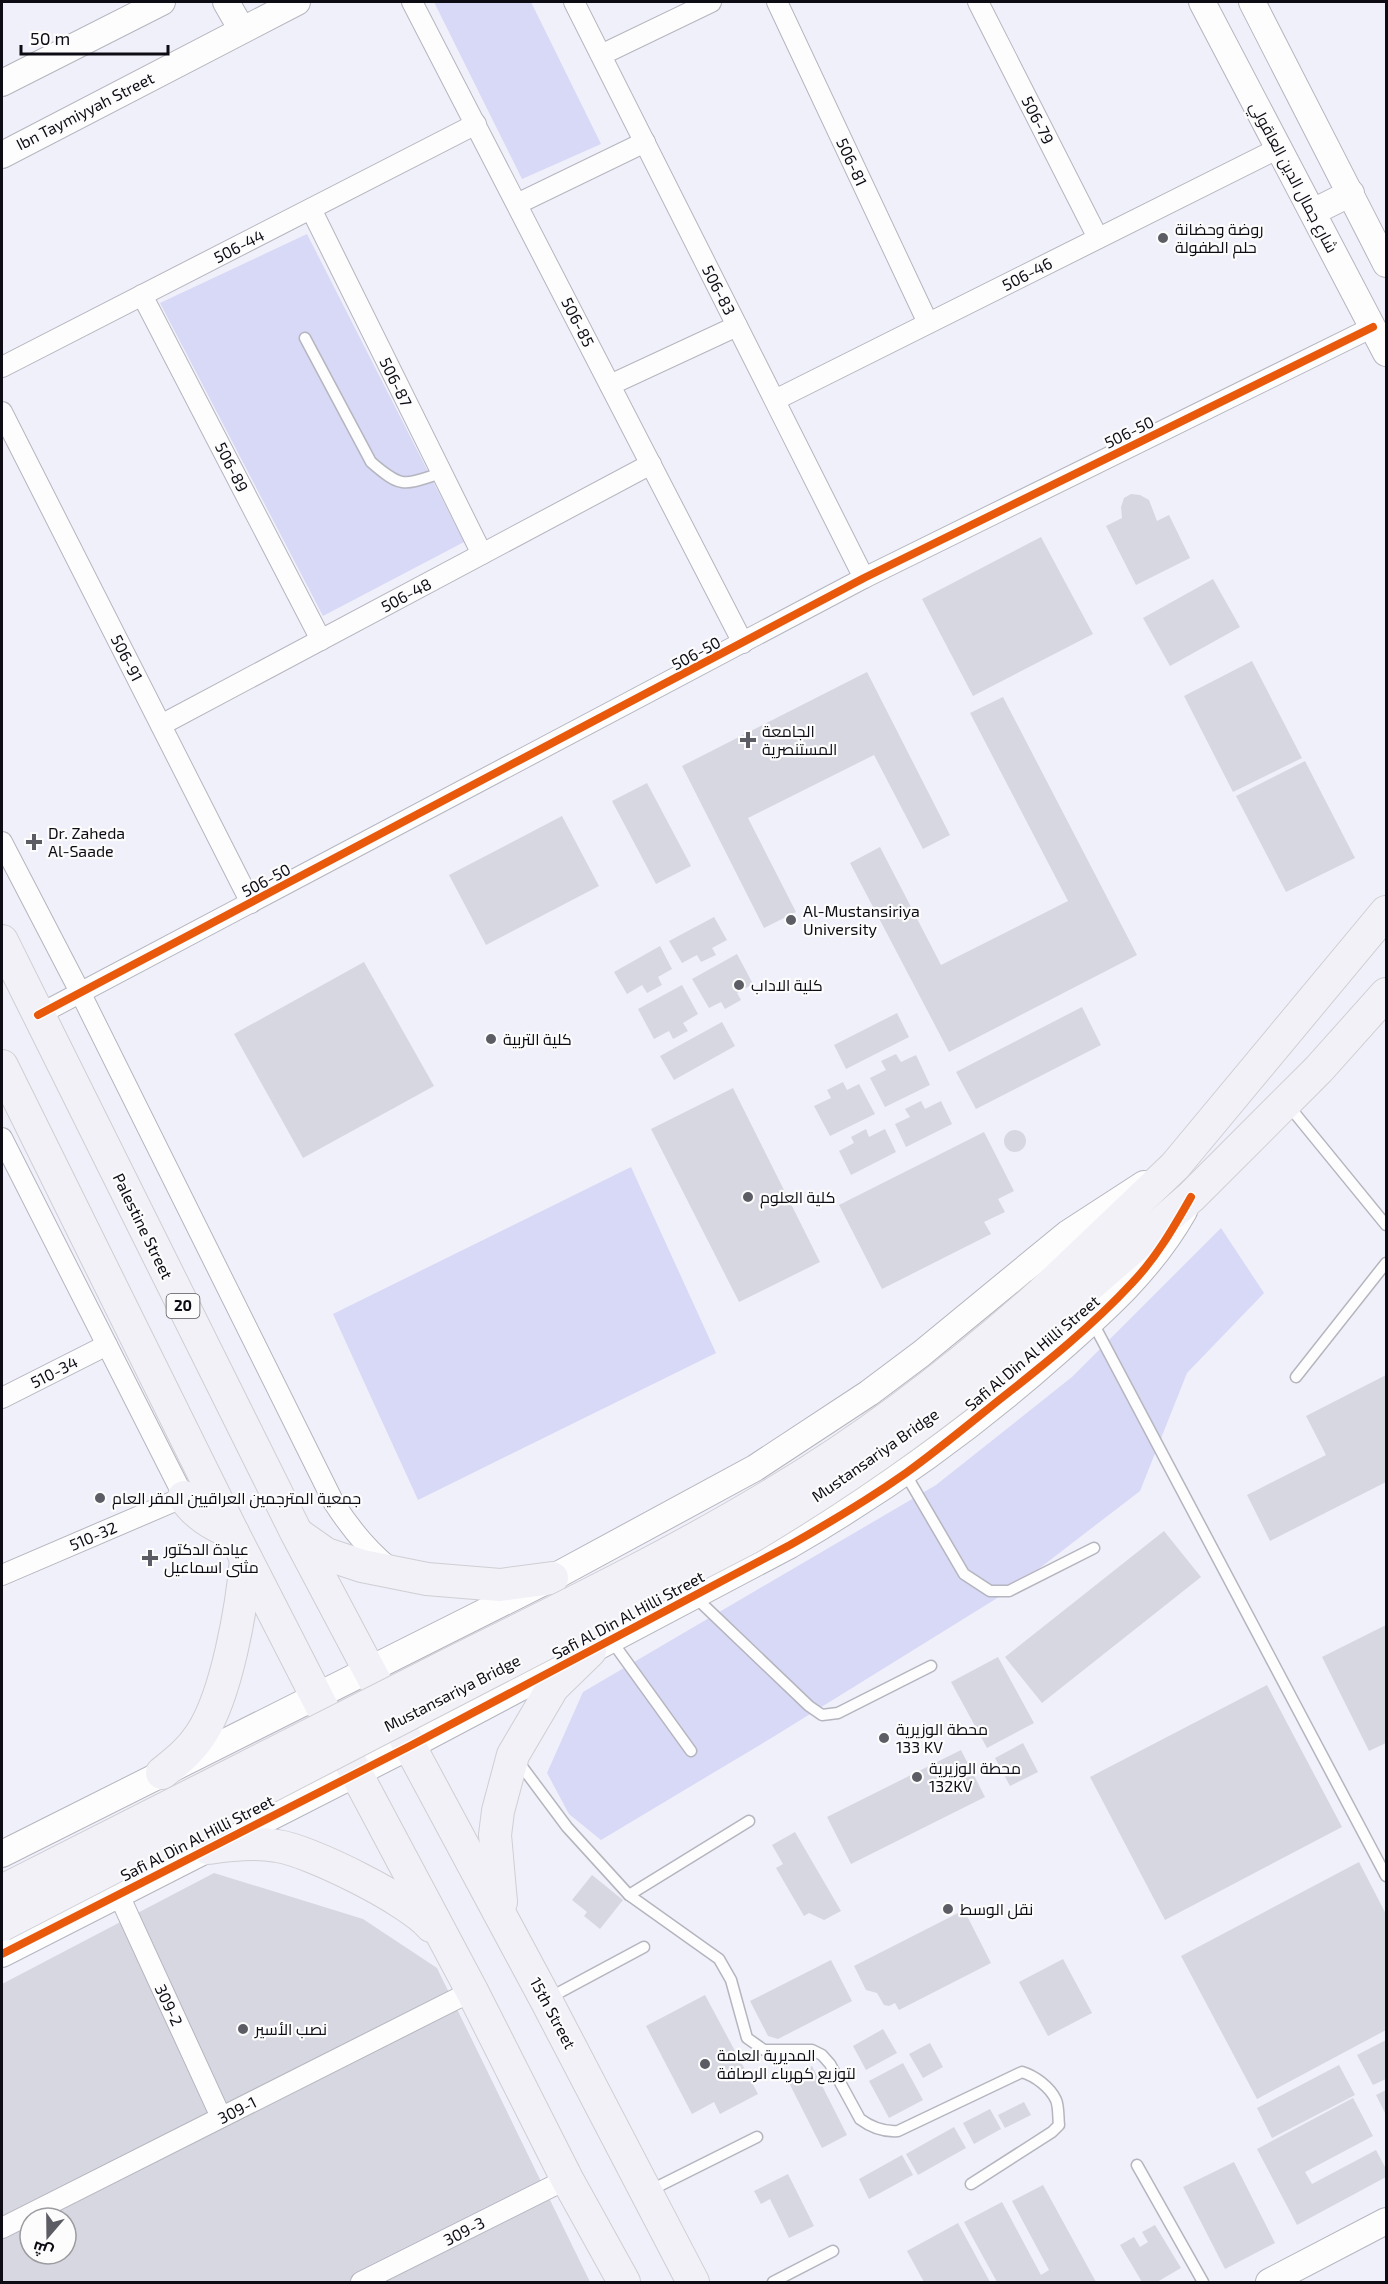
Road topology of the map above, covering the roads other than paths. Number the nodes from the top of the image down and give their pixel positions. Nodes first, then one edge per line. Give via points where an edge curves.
1 (162, 2) edge
2 (226, 2) edge
3 (297, 2) edge
4 (412, 2) edge
5 (574, 2) edge
6 (711, 2) edge
7 (777, 2) edge
8 (978, 2) edge
9 (1203, 2) edge
10 (1252, 2) edge
11 (243, 30) junction
12 (601, 55) junction
13 (2, 83) edge
14 (476, 124) junction
15 (645, 142) junction
16 (1279, 148) junction
17 (2, 155) edge
18 (1351, 193) junction
19 (517, 204) junction
20 (310, 209) junction
21 (1313, 212) junction
22 (1098, 238) junction
23 (1386, 264) edge
24 (142, 295) junction
25 (928, 323) junction
26 (737, 326) junction
27 (1373, 327) junction
28 (305, 338) dead end
29 (1386, 353) edge
30 (2, 367) edge
31 (610, 385) junction
32 (775, 400) junction
33 (2, 412) edge
34 (651, 464) junction
35 (441, 473) junction
36 (482, 554) junction
37 (864, 578) junction
38 (321, 640) junction
39 (743, 643) junction
40 (161, 725) junction
41 (2, 842) edge
42 (251, 903) junction
43 (1386, 912) edge
44 (2, 941) edge
45 (81, 994) junction
46 (1386, 994) edge
47 (38, 1015) junction
48 (2, 1066) edge
49 (1286, 1103) junction
50 (2, 1138) edge
51 (1175, 1166) junction
52 (1191, 1197) junction
53 (1386, 1225) edge
54 (1386, 1263) edge
55 (1052, 1302) junction
56 (1092, 1321) junction
57 (107, 1345) junction
58 (1296, 1377) dead end
59 (2, 1398) edge
60 (905, 1473) junction
61 (184, 1497) junction
62 (296, 1532) junction
63 (772, 1536) dead end
64 (798, 1541) junction
65 (239, 1546) junction
66 (1094, 1548) dead end
67 (396, 1573) junction
68 (2, 1575) edge
69 (552, 1578) junction
70 (694, 1596) junction
71 (600, 1645) junction
72 (931, 1666) dead end
73 (373, 1677) junction
74 (320, 1704) junction
75 (406, 1738) junction
76 (691, 1751) dead end
77 (513, 1755) junction
78 (352, 1765) junction
79 (162, 1773) junction
80 (749, 1821) dead end
81 (208, 1848) junction
82 (2, 1854) edge
83 (1386, 1876) edge
84 (2, 1891) edge
85 (118, 1893) junction
86 (629, 1895) junction
87 (504, 1920) junction
88 (2, 1924) edge
89 (447, 1947) junction
90 (644, 1947) dead end
91 (2, 1954) edge
92 (472, 1991) junction
93 (546, 2000) junction
94 (221, 2118) junction
95 (757, 2137) dead end
96 (1137, 2165) dead end
97 (567, 2179) junction
98 (971, 2184) dead end
99 (646, 2192) junction
100 (1386, 2221) edge
101 (2, 2228) edge
102 (833, 2251) dead end
103 (362, 2283) edge
104 (624, 2283) edge
105 (693, 2283) edge
106 (773, 2283) edge
107 (1203, 2283) edge
108 (1269, 2283) edge

1 - 13 street
2 - 11 street
3 - 11 street, Ibn Taymiyyah Street
4 - 14 street, 506-85
5 - 12 street, 506-83
6 - 12 street
7 - 25 street, 506-81
8 - 22 street, 506-79
9 - 16 street, شارع جمال الدين العاقولي
10 - 18 street
11 - 17 street, Ibn Taymiyyah Street
12 - 15 street, 506-83
14 - 19 street, 506-85
14 - 20 street, 506-44
15 - 19 street
15 - 26 street, 506-83
16 - 21 street, شارع جمال الدين العاقولي
16 - 22 street, 506-46
18 - 21 street
18 - 23 street
19 - 31 street, 506-85
20 - 24 street, 506-44
20 - 35 street, 506-87
21 - 27 street, شارع جمال الدين العاقولي
22 - 25 street, 506-46
24 - 30 street, 506-44
24 - 38 street, 506-89
25 - 32 street, 506-46
26 - 31 street
26 - 32 street, 506-83
27 - 29 street, شارع جمال الدين العاقولي
27 - 37 street, 506-50
28 - 35 lane via 371,462 386,475 408,484
31 - 34 street, 506-85
32 - 37 street, 506-83
33 - 40 street, 506-91
34 - 36 street, 506-48
34 - 39 street, 506-85
35 - 36 street, 506-87
36 - 38 street, 506-48
37 - 39 street, 506-50
38 - 40 street, 506-48
39 - 42 street, 506-50
40 - 42 street, 506-91
41 - 45 street
42 - 45 street, 506-50
43 - 51 main road
44 - 47 main road, Palestine Street / 20
45 - 47 street, 506-50
45 - 67 street via 334,1503 372,1553
46 - 49 main road, Safi Al Din Al Hilli Street
47 - 62 main road, Palestine Street / 20
48 - 65 main road
49 - 52 main road, Safi Al Din Al Hilli Street
49 - 53 lane
50 - 57 street
51 - 55 main road
51 - 69 street via 1067,1234 921,1354 751,1479
52 - 55 main road, Safi Al Din Al Hilli Street
52 - 56 street, Safi Al Din Al Hilli Street via 1149,1263
54 - 58 lane
55 - 84 main road, Mustansariya Bridge, bridge via 978,1349 897,1412 818,1466 738,1515
55 - 88 main road, Mustansariya Bridge, bridge via 972,1385 832,1487 750,1538
56 - 60 street, Safi Al Din Al Hilli Street via 1034,1373
56 - 83 lane
57 - 59 street, 510-34
57 - 61 street
60 - 64 street, Safi Al Din Al Hilli Street
60 - 66 lane via 964,1574 990,1591 1009,1591
61 - 65 main road via 192,1509
61 - 68 street, 510-32
62 - 67 main road via 326,1554
62 - 73 main road, Palestine Street / 20
63 - 64 street
64 - 70 street, Safi Al Din Al Hilli Street
65 - 74 main road
65 - 79 main road via 243,1594 213,1707 202,1733
67 - 69 main road via 500,1585
69 - 73 street
70 - 71 street, Safi Al Din Al Hilli Street
70 - 72 lane via 822,1715 838,1713
71 - 75 street, Safi Al Din Al Hilli Street
71 - 76 lane
71 - 77 main road via 553,1687
73 - 74 street
74 - 79 street
75 - 78 street, Safi Al Din Al Hilli Street
75 - 87 main road, 15th Street
77 - 86 lane via 567,1827
77 - 87 main road via 495,1835
78 - 81 street, Safi Al Din Al Hilli Street
78 - 89 main road
79 - 82 street
80 - 86 lane
81 - 85 street, Safi Al Din Al Hilli Street
81 - 89 main road via 252,1843 279,1846 314,1859 387,1893 423,1916
85 - 91 street, Safi Al Din Al Hilli Street
85 - 94 street, 309-2
86 - 98 lane via 718,1959 731,1980 747,2038 764,2050 812,2050 822,2055 860,2119 876,2128 898,2131 1022,2072 1033,2075 1056,2101 1059,2125
87 - 93 main road, 15th Street
89 - 92 main road
90 - 93 lane
92 - 94 street, 309-1
92 - 97 main road
93 - 99 main road, 15th Street
94 - 101 street, 309-1
95 - 99 lane
96 - 107 lane
97 - 103 street, 309-3
97 - 104 main road
99 - 105 main road, 15th Street
100 - 108 street
102 - 106 lane

